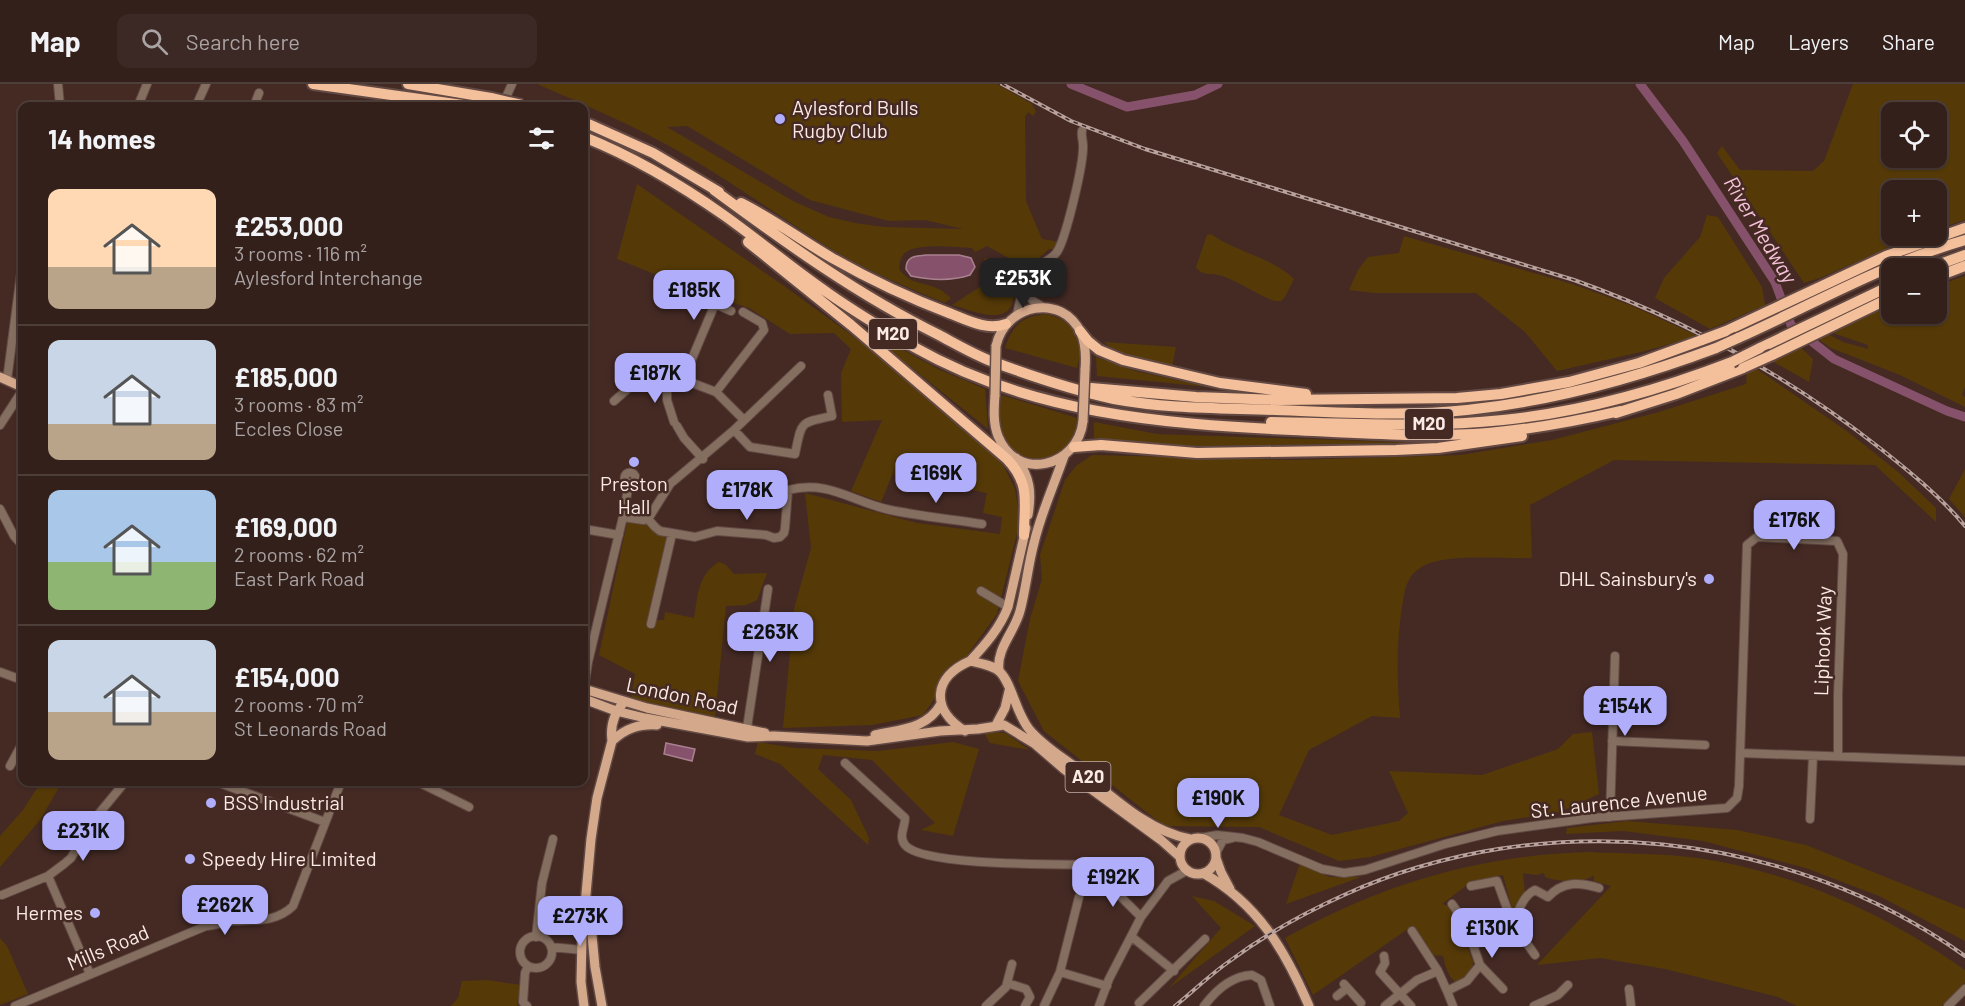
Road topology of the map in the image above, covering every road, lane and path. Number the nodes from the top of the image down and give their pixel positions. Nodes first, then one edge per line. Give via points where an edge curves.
1 (58, 84) edge
2 (147, 84) edge
3 (206, 84) edge
4 (313, 84) edge
5 (408, 84) edge
6 (512, 84) edge
7 (260, 93) dead end
8 (60, 102) edge
9 (140, 102) edge
10 (198, 102) edge
11 (256, 102) edge
12 (441, 102) edge
13 (504, 102) edge
14 (508, 102) edge
15 (588, 124) edge
16 (1082, 131) dead end
17 (588, 140) edge
18 (714, 189) junction
19 (695, 197) junction
20 (1965, 228) edge
21 (1965, 240) edge
22 (1965, 255) edge
23 (1947, 262) edge
24 (1965, 266) edge
25 (1947, 273) edge
26 (1839, 283) junction
27 (1023, 289) junction
28 (18, 291) edge
29 (1881, 292) edge
30 (1881, 300) edge
31 (1042, 307) junction
32 (1853, 309) junction
33 (731, 311) dead end
34 (743, 312) dead end
35 (1017, 314) junction
36 (1006, 324) junction
37 (1080, 331) junction
38 (1781, 344) junction
39 (801, 366) dead end
40 (4, 378) edge
41 (667, 381) junction
42 (687, 381) junction
43 (1067, 386) junction
44 (18, 387) edge
45 (716, 392) junction
46 (828, 395) dead end
47 (18, 396) edge
48 (1412, 399) junction
49 (614, 401) dead end
50 (1620, 411) junction
51 (1118, 415) junction
52 (744, 420) junction
53 (0, 425) edge
54 (734, 430) junction
55 (983, 436) junction
56 (1074, 447) junction
57 (1012, 455) junction
58 (1064, 456) junction
59 (703, 459) junction
60 (629, 483) dead end
61 (0, 509) edge
62 (623, 517) junction
63 (648, 519) junction
64 (982, 524) dead end
65 (588, 530) edge
66 (672, 534) junction
67 (619, 535) junction
68 (1024, 535) junction
69 (18, 540) edge
70 (768, 589) dead end
71 (981, 591) dead end
72 (1008, 607) junction
73 (651, 624) dead end
74 (1615, 656) dead end
75 (970, 661) junction
76 (588, 662) edge
77 (999, 670) junction
78 (0, 672) edge
79 (18, 679) edge
80 (588, 690) edge
81 (1009, 691) junction
82 (588, 700) edge
83 (624, 702) junction
84 (941, 704) junction
85 (620, 712) junction
86 (996, 725) junction
87 (695, 728) junction
88 (965, 731) junction
89 (748, 732) junction
90 (615, 738) junction
91 (849, 740) junction
92 (1612, 741) junction
93 (1705, 746) dead end
94 (18, 751) edge
95 (1741, 753) junction
96 (1813, 756) junction
97 (1838, 756) junction
98 (1965, 761) edge
99 (845, 763) dead end
100 (10, 766) dead end
101 (122, 786) edge
102 (229, 786) edge
103 (340, 786) edge
104 (426, 786) edge
105 (469, 807) dead end
106 (1610, 817) junction
107 (1810, 819) dead end
108 (326, 822) junction
109 (1201, 838) junction
110 (1243, 838) junction
111 (553, 839) dead end
112 (1190, 839) junction
113 (1216, 856) junction
114 (1183, 864) junction
115 (1203, 873) junction
116 (48, 876) junction
117 (587, 884) junction
118 (1471, 886) dead end
119 (1599, 888) dead end
120 (1232, 891) junction
121 (2, 895) dead end
122 (1079, 897) dead end
123 (1452, 904) dead end
124 (1141, 917) junction
125 (1512, 922) junction
126 (1412, 931) dead end
127 (536, 937) junction
128 (1132, 937) junction
129 (1205, 939) dead end
130 (1473, 945) junction
131 (551, 947) junction
132 (582, 950) junction
133 (1535, 955) dead end
134 (1384, 956) dead end
135 (1012, 964) dead end
136 (1480, 965) junction
137 (528, 966) junction
138 (1174, 971) junction
139 (1438, 971) junction
140 (1060, 972) junction
141 (90, 974) junction
142 (1108, 982) junction
143 (1007, 983) junction
144 (1568, 985) dead end
145 (1503, 989) dead end
146 (1629, 989) dead end
147 (1965, 989) edge
148 (1447, 991) junction
149 (1400, 992) junction
150 (1337, 996) dead end
151 (1139, 1002) dead end
152 (1360, 1005) edge
153 (15, 1006) edge
154 (526, 1006) edge
155 (584, 1006) edge
156 (602, 1006) edge
157 (986, 1006) edge
158 (1025, 1006) edge
159 (1044, 1006) edge
160 (1099, 1006) edge
161 (1203, 1006) edge
162 (1270, 1006) edge
163 (1309, 1006) edge
164 (1385, 1006) edge
165 (1411, 1006) edge
166 (1453, 1006) edge
167 (1534, 1006) edge
168 (1631, 1006) edge
169 (1948, 1006) edge

1 - 8 street
2 - 9 street
3 - 10 street
4 - 12 highway
5 - 14 highway, bridge
6 - 13 street
7 - 11 street
15 - 18 highway, M20 via 653,153
16 - 27 street via 1078,177 1059,249 1029,273
17 - 19 highway, M20 via 641,163
18 - 36 highway, M20 via 770,218 862,275 979,324
18 - 43 highway, M20 via 878,304 989,360
19 - 51 highway, M20 via 828,294 959,371 1011,390
19 - 55 highway, M20
20 - 26 highway, M20 via 1894,253
21 - 26 highway, M20
22 - 23 highway
24 - 25 highway
26 - 43 highway, M20, bridge via 1741,337 1631,378 1578,392 1465,411 1359,413 1162,405 1114,399
26 - 48 highway, M20, bridge via 1639,363 1569,382 1501,394
27 - 31 street
27 - 35 street
28 - 40 street
29 - 32 highway, M20
30 - 32 highway, M20
31 - 35 main road
31 - 37 main road via 1066,315
32 - 38 highway, M20
33 - 42 street via 715,304 691,361
34 - 45 street via 762,323 764,330
35 - 36 main road
36 - 57 main road, bridge via 996,346 994,395 996,429
37 - 48 highway, M20 via 1093,345 1114,357 1220,383 1307,394
37 - 56 main road, bridge via 1085,350 1083,421
38 - 50 highway, M20, bridge via 1772,355 1743,368
38 - 51 highway, M20, bridge via 1760,348 1692,378 1628,398 1501,421 1213,421
39 - 52 street
40 - 44 main road
41 - 42 street
41 - 49 street via 639,379
41 - 59 street via 667,399 676,424
42 - 45 street
43 - 48 highway, M20 via 1244,399
45 - 52 street
46 - 54 street via 832,416 802,425 795,454 750,447
47 - 53 street
50 - 51 highway, M20 via 1526,428 1449,434 1179,424
50 - 56 highway, M20 via 1547,432 1396,450 1197,453 1101,445
52 - 54 street
54 - 59 street
55 - 57 highway, M20
55 - 68 highway, M20 via 1015,467 1024,483
56 - 58 main road
57 - 58 main road via 1041,464
57 - 68 main road via 1026,472 1031,489
58 - 77 main road via 1041,517 1020,611 1002,650
59 - 63 street via 670,484
60 - 62 street
61 - 69 street
62 - 63 street
62 - 67 street
63 - 66 street via 655,528
64 - 66 street via 885,508 819,486 804,486 788,490 785,528 780,537 717,531 695,537
65 - 67 street
66 - 73 street
67 - 76 street
68 - 72 main road
70 - 89 street
71 - 72 street
72 - 75 main road via 991,637
74 - 92 street
75 - 77 main road
75 - 84 main road via 945,680
77 - 81 main road
78 - 79 street
80 - 83 main road, London Road
81 - 86 main road
81 - 112 main road, A20 via 1020,716 1038,739 1158,828
82 - 85 main road, London Road
83 - 85 main road
83 - 89 main road, London Road
84 - 88 main road via 952,722
84 - 91 main road, London Road via 921,724
85 - 87 main road, London Road
85 - 90 main road
86 - 88 main road
86 - 114 main road, A20 via 1004,725 1035,744 1161,840
87 - 89 main road, London Road
87 - 90 main road via 641,725
88 - 91 main road, London Road
89 - 91 main road, London Road
90 - 117 main road via 594,809
92 - 93 street
92 - 106 street
94 - 100 street
95 - 96 street
95 - 97 street, Liphook Way via 1747,545 1757,537 1775,537 1837,541 1843,554
95 - 106 street, St. Laurence Avenue via 1737,798 1727,808
96 - 97 street
96 - 107 street
97 - 98 street
99 - 124 street via 905,818 902,838 909,849 949,860 1103,865 1122,898
101 - 116 street via 92,822 71,858
102 - 108 street
103 - 108 street, Mills Road
104 - 105 street
106 - 110 street, St. Laurence Avenue via 1497,831 1344,873 1322,869
108 - 141 street, Mills Road via 293,906 285,915 206,926
109 - 110 street, St. Laurence Avenue
109 - 112 main road
109 - 113 main road via 1211,843
110 - 113 street via 1223,840
111 - 127 street via 543,877
112 - 114 main road via 1182,846
113 - 115 main road via 1212,868
113 - 120 main road
114 - 115 main road via 1197,874
114 - 124 street
115 - 120 main road
116 - 121 street
116 - 141 street
117 - 132 main road
117 - 156 main road
118 - 125 street via 1497,881
119 - 125 street via 1583,883 1557,887 1548,897 1535,890 1528,893
120 - 163 main road via 1277,942
122 - 140 street
123 - 130 street
124 - 128 street
125 - 130 street via 1491,938
125 - 133 street
126 - 139 street
127 - 131 street via 545,939
127 - 137 street via 526,940 521,948
128 - 138 street
128 - 142 street
129 - 138 street
130 - 136 street
131 - 132 street
131 - 137 street via 546,964
132 - 155 main road
134 - 149 street via 1380,972
135 - 143 street
136 - 145 street
136 - 148 street via 1467,981
137 - 154 street via 523,1002
138 - 151 street
139 - 148 street
139 - 149 street
140 - 142 street
140 - 159 street
141 - 153 street, Mills Road
142 - 160 street
143 - 157 street
143 - 158 street via 1026,988 1030,997
144 - 167 street via 1558,995
146 - 168 street
147 - 169 street
148 - 166 street
149 - 164 street
149 - 165 street
150 - 152 street via 1345,986
161 - 162 street via 1232,980 1252,975 1262,980

